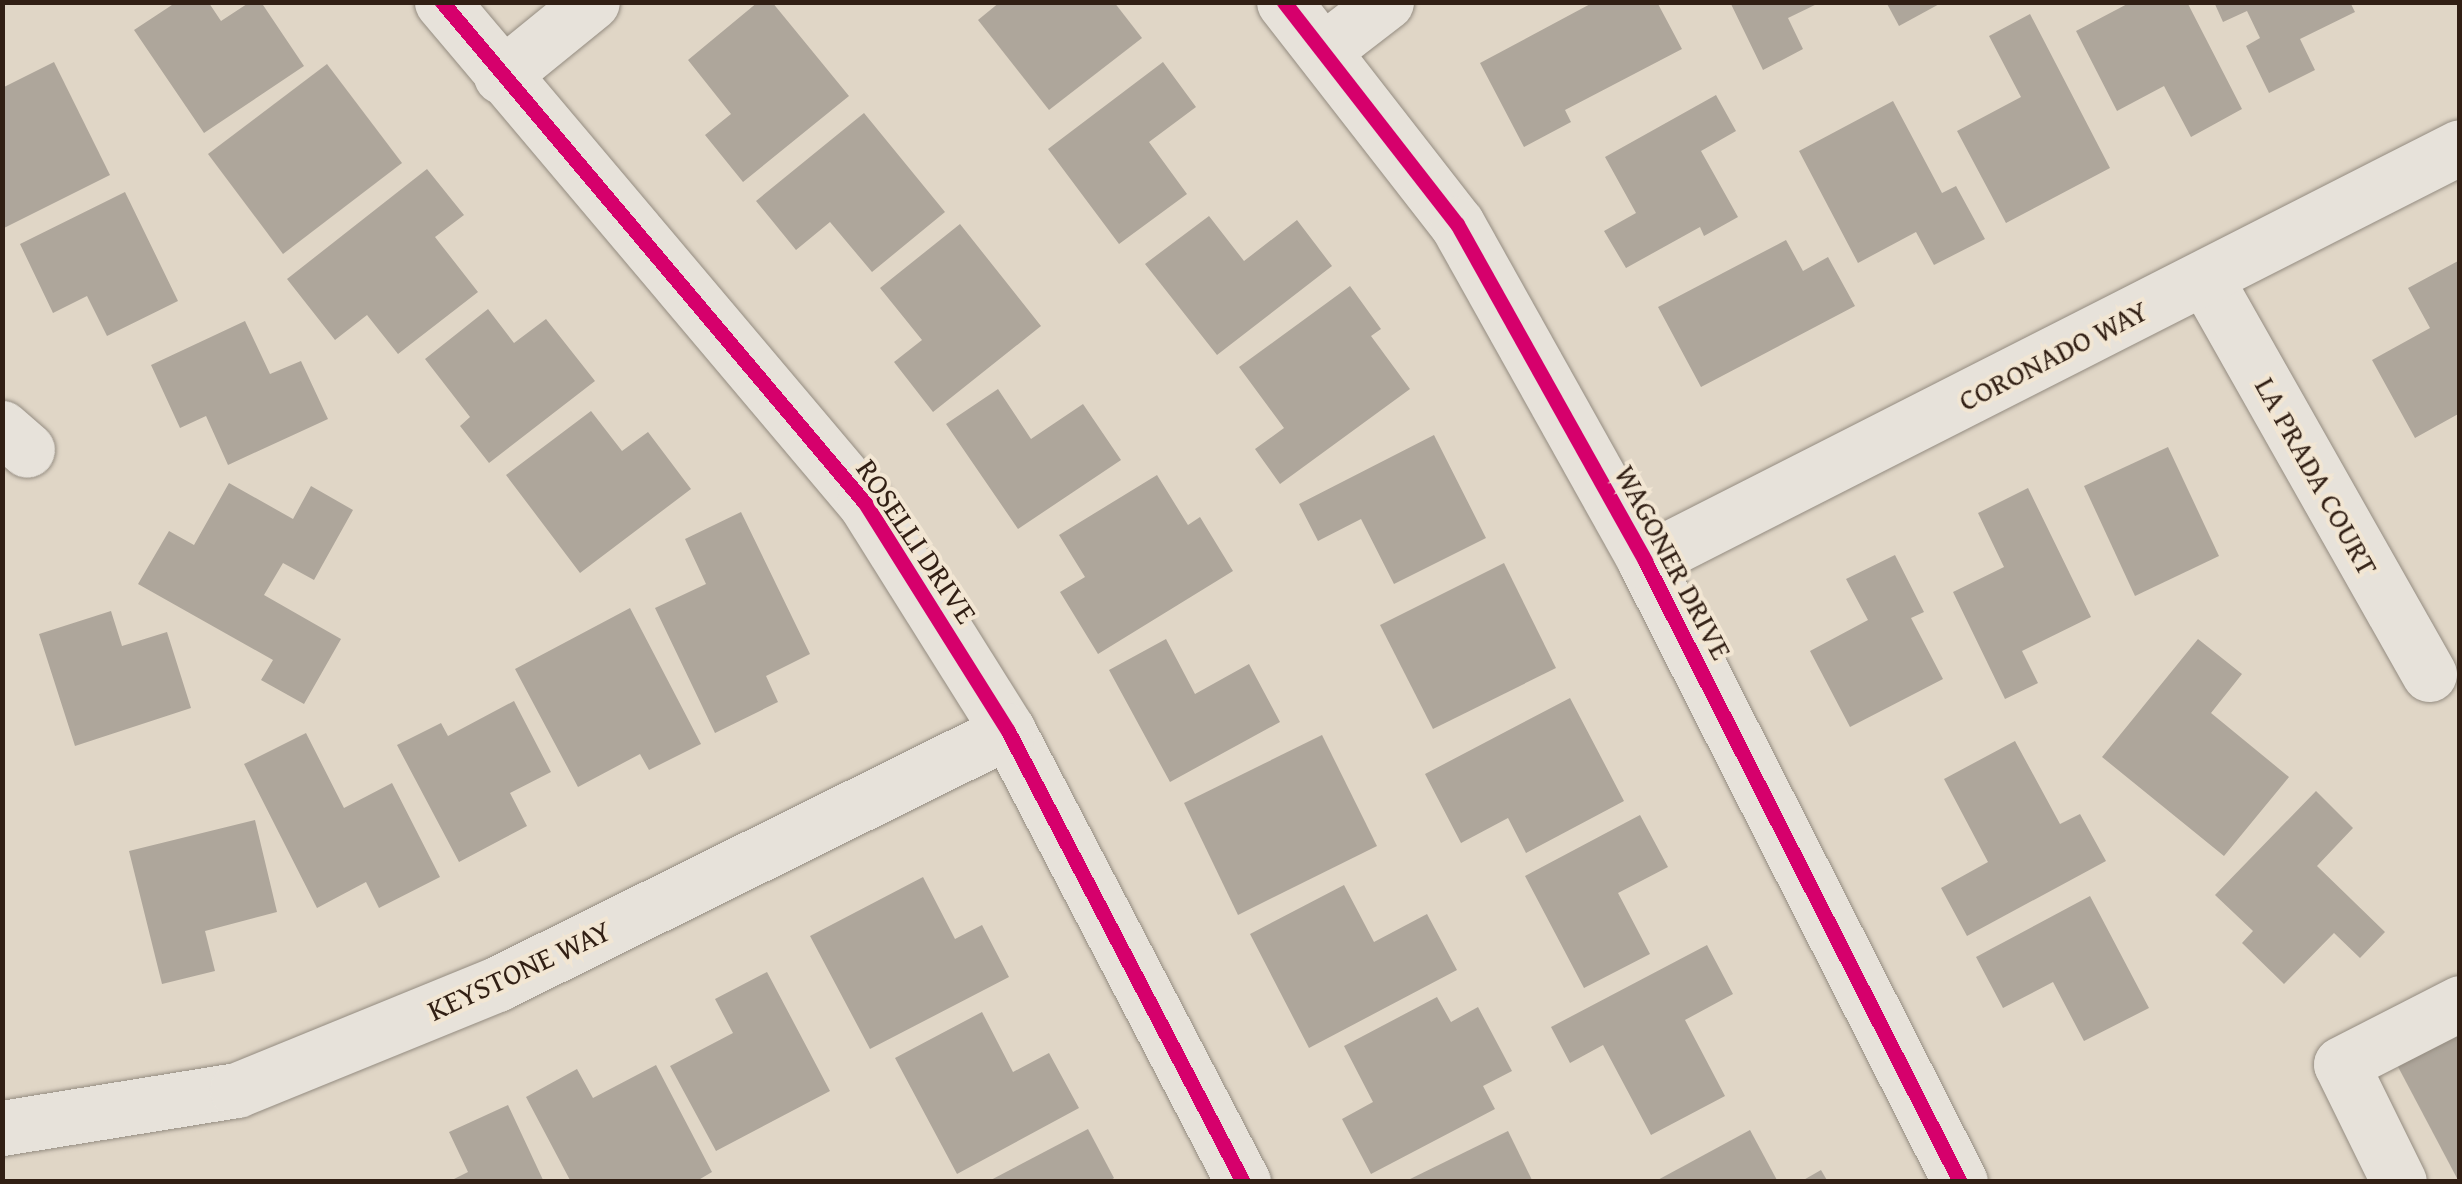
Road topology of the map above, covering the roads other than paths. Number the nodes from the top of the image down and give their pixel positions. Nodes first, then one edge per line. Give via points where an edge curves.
1 (442, 2) edge
2 (592, 2) edge
3 (1284, 2) edge
4 (1386, 2) edge
5 (1324, 49) junction
6 (501, 76) junction
7 (2460, 147) edge
8 (2205, 278) junction
9 (1645, 561) junction
10 (2429, 674) dead end
11 (1008, 731) junction
12 (2460, 1003) edge
13 (2, 1128) edge
14 (1243, 1182) edge
15 (1960, 1182) edge
16 (2400, 1182) edge

1 - 6 street, ROSELLI DRIVE
2 - 6 street
3 - 5 street, WAGONER DRIVE
4 - 5 street
5 - 9 street, WAGONER DRIVE via 1458,224
6 - 11 street, ROSELLI DRIVE via 865,503
7 - 8 street, CORONADO WAY
8 - 9 street, CORONADO WAY
8 - 10 street, LA PRADA COURT
9 - 15 street, WAGONER DRIVE
11 - 13 street, KEYSTONE WAY via 497,984 237,1090
11 - 14 street, ROSELLI DRIVE
12 - 16 street via 2341,1064

